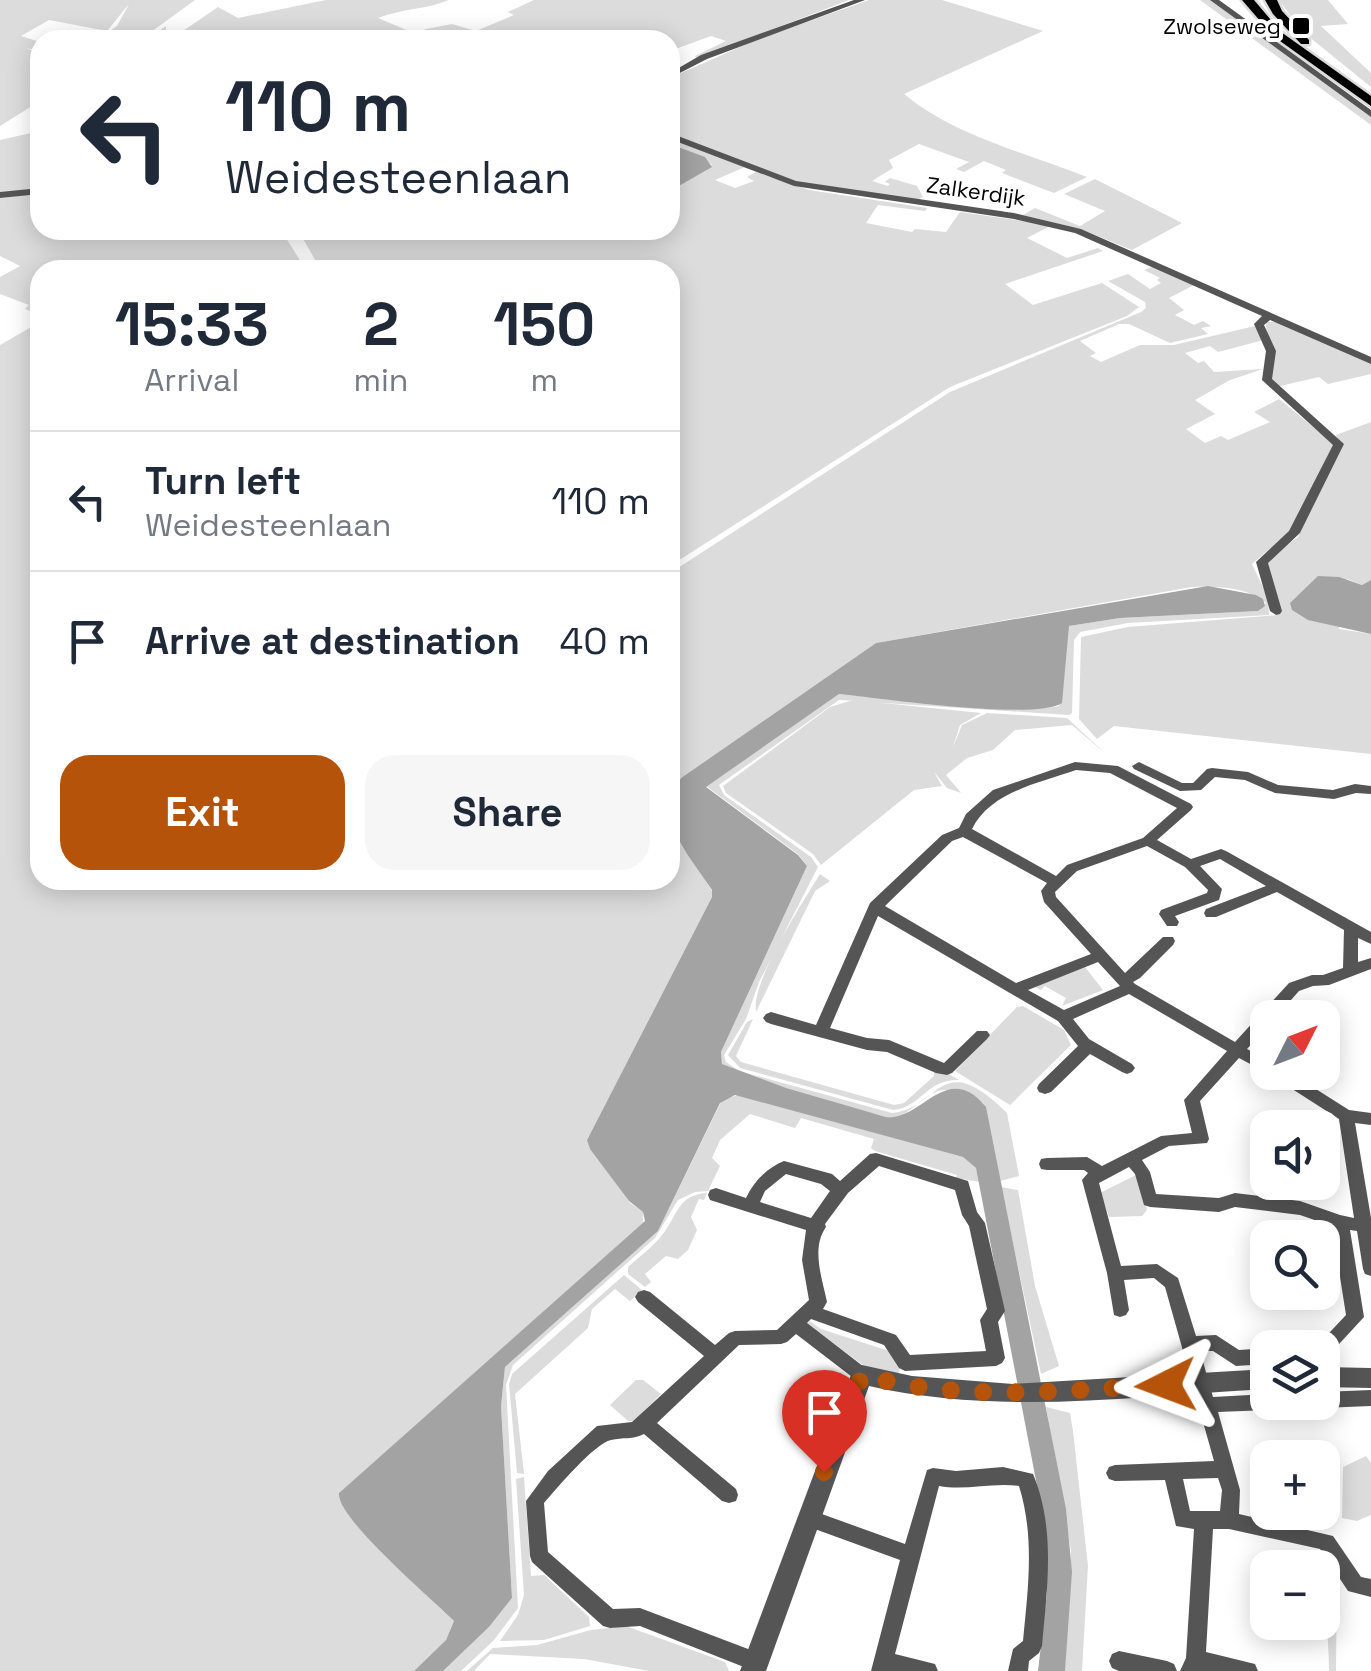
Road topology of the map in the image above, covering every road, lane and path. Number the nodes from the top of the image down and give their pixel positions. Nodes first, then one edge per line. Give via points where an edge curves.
1 (862, 0) edge
2 (1214, 0) edge
3 (1248, 0) edge
4 (1272, 0) edge
5 (680, 71) edge
6 (1371, 91) edge
7 (1371, 102) edge
8 (1371, 114) edge
9 (680, 140) edge
10 (30, 192) edge
11 (0, 195) edge
12 (1268, 316) junction
13 (1371, 361) edge
14 (1276, 612) dead end
15 (1139, 766) dead end
16 (1371, 790) edge
17 (964, 831) junction
18 (1148, 841) junction
19 (1190, 864) junction
20 (1056, 882) junction
21 (1277, 887) junction
22 (876, 907) junction
23 (1211, 912) dead end
24 (1172, 922) dead end
25 (1351, 926) junction
26 (1371, 939) edge
27 (1168, 941) dead end
28 (1100, 956) junction
29 (1371, 963) edge
30 (1350, 970) junction
31 (1126, 984) junction
32 (1015, 989) junction
33 (1063, 1017) junction
34 (771, 1018) dead end
35 (821, 1031) junction
36 (982, 1036) dead end
37 (1089, 1045) junction
38 (1237, 1051) junction
39 (1250, 1058) edge
40 (1127, 1068) dead end
41 (1045, 1088) dead end
42 (1305, 1090) edge
43 (1346, 1116) junction
44 (1371, 1118) edge
45 (1131, 1158) junction
46 (1048, 1164) dead end
47 (1095, 1177) junction
48 (840, 1190) junction
49 (716, 1195) dead end
50 (750, 1206) junction
51 (1334, 1220) edge
52 (1340, 1222) joint
53 (1368, 1226) edge
54 (818, 1227) junction
55 (1371, 1269) edge
56 (1115, 1273) junction
57 (644, 1298) dead end
58 (1120, 1310) dead end
59 (802, 1317) junction
60 (1340, 1333) edge
61 (1188, 1344) junction
62 (716, 1356) junction
63 (1250, 1357) edge
64 (862, 1375) junction
65 (1340, 1377) edge
66 (1371, 1378) edge
67 (1250, 1383) edge
68 (1201, 1394) junction
69 (1371, 1398) edge
70 (1340, 1399) edge
71 (1250, 1400) edge
72 (644, 1423) junction
73 (1223, 1469) junction
74 (1172, 1472) junction
75 (1115, 1473) dead end
76 (728, 1494) dead end
77 (808, 1518) junction
78 (1204, 1520) junction
79 (1229, 1520) junction
80 (911, 1554) junction
81 (1371, 1588) edge
82 (1119, 1661) dead end
83 (1193, 1665) edge
84 (754, 1666) edge
85 (883, 1666) edge
86 (928, 1671) edge
87 (1018, 1671) edge
88 (1167, 1671) edge
89 (1248, 1671) edge

1 - 5 street
2 - 8 street
3 - 7 main road via 1277,34
4 - 6 main road via 1305,42
9 - 12 street, Zalkerdijk via 808,186 1063,226
10 - 11 street
12 - 13 street, Zalkerdijk
12 - 14 street via 1260,324 1271,351 1267,380 1336,440 1338,450 1294,533 1262,562
15 - 16 street via 1180,787 1196,788 1212,772 1248,776 1275,790
17 - 18 street via 998,793 1075,766 1113,769 1186,806
17 - 20 street
17 - 22 street via 938,846
18 - 19 street
18 - 20 street via 1072,868
19 - 21 street via 1221,854
19 - 24 street via 1214,896 1166,914
20 - 28 street via 1046,894
21 - 23 street
21 - 25 street
22 - 32 street
22 - 35 street
25 - 26 street
25 - 30 street
27 - 31 street
28 - 31 street
28 - 32 street
29 - 30 street
30 - 38 street via 1294,987
31 - 33 street
31 - 38 street
32 - 33 street
33 - 37 street
34 - 35 street
35 - 36 street via 882,1042 936,1068 947,1068
37 - 40 street
37 - 41 street
38 - 39 street
38 - 45 street via 1192,1100 1201,1139 1167,1140
42 - 43 street
43 - 44 street
43 - 53 street
45 - 47 street
45 - 51 street via 1150,1200 1235,1200
46 - 47 street via 1087,1163
47 - 56 street
48 - 50 street via 826,1179 784,1168 759,1187
48 - 54 street
48 - 59 street via 876,1159 962,1186 996,1312 988,1320 996,1358 905,1362 890,1340
49 - 50 street
50 - 54 street
52 - 53 street
52 - 60 street via 1355,1317
53 - 55 street
54 - 59 street via 809,1251 818,1302
56 - 58 street
56 - 61 street via 1168,1278
57 - 62 street
59 - 62 street via 780,1337 734,1338
59 - 64 street
61 - 63 street via 1216,1344 1236,1358
61 - 68 street
62 - 72 street
64 - 68 street via 946,1392
64 - 77 street
65 - 66 street
67 - 68 street
68 - 71 street
68 - 73 street
69 - 70 street
72 - 76 street
72 - 84 street via 636,1430 604,1432 535,1501 539,1556 610,1619 640,1616
73 - 74 street
73 - 79 street via 1231,1490
74 - 75 street
74 - 78 street via 1183,1520
77 - 80 street
77 - 84 street
78 - 79 street
78 - 83 street
79 - 81 street via 1326,1542 1355,1584
80 - 85 street
80 - 87 street via 933,1476 949,1482 1026,1480 1038,1580 1032,1646 1020,1656
82 - 88 street
83 - 89 street
85 - 86 street

